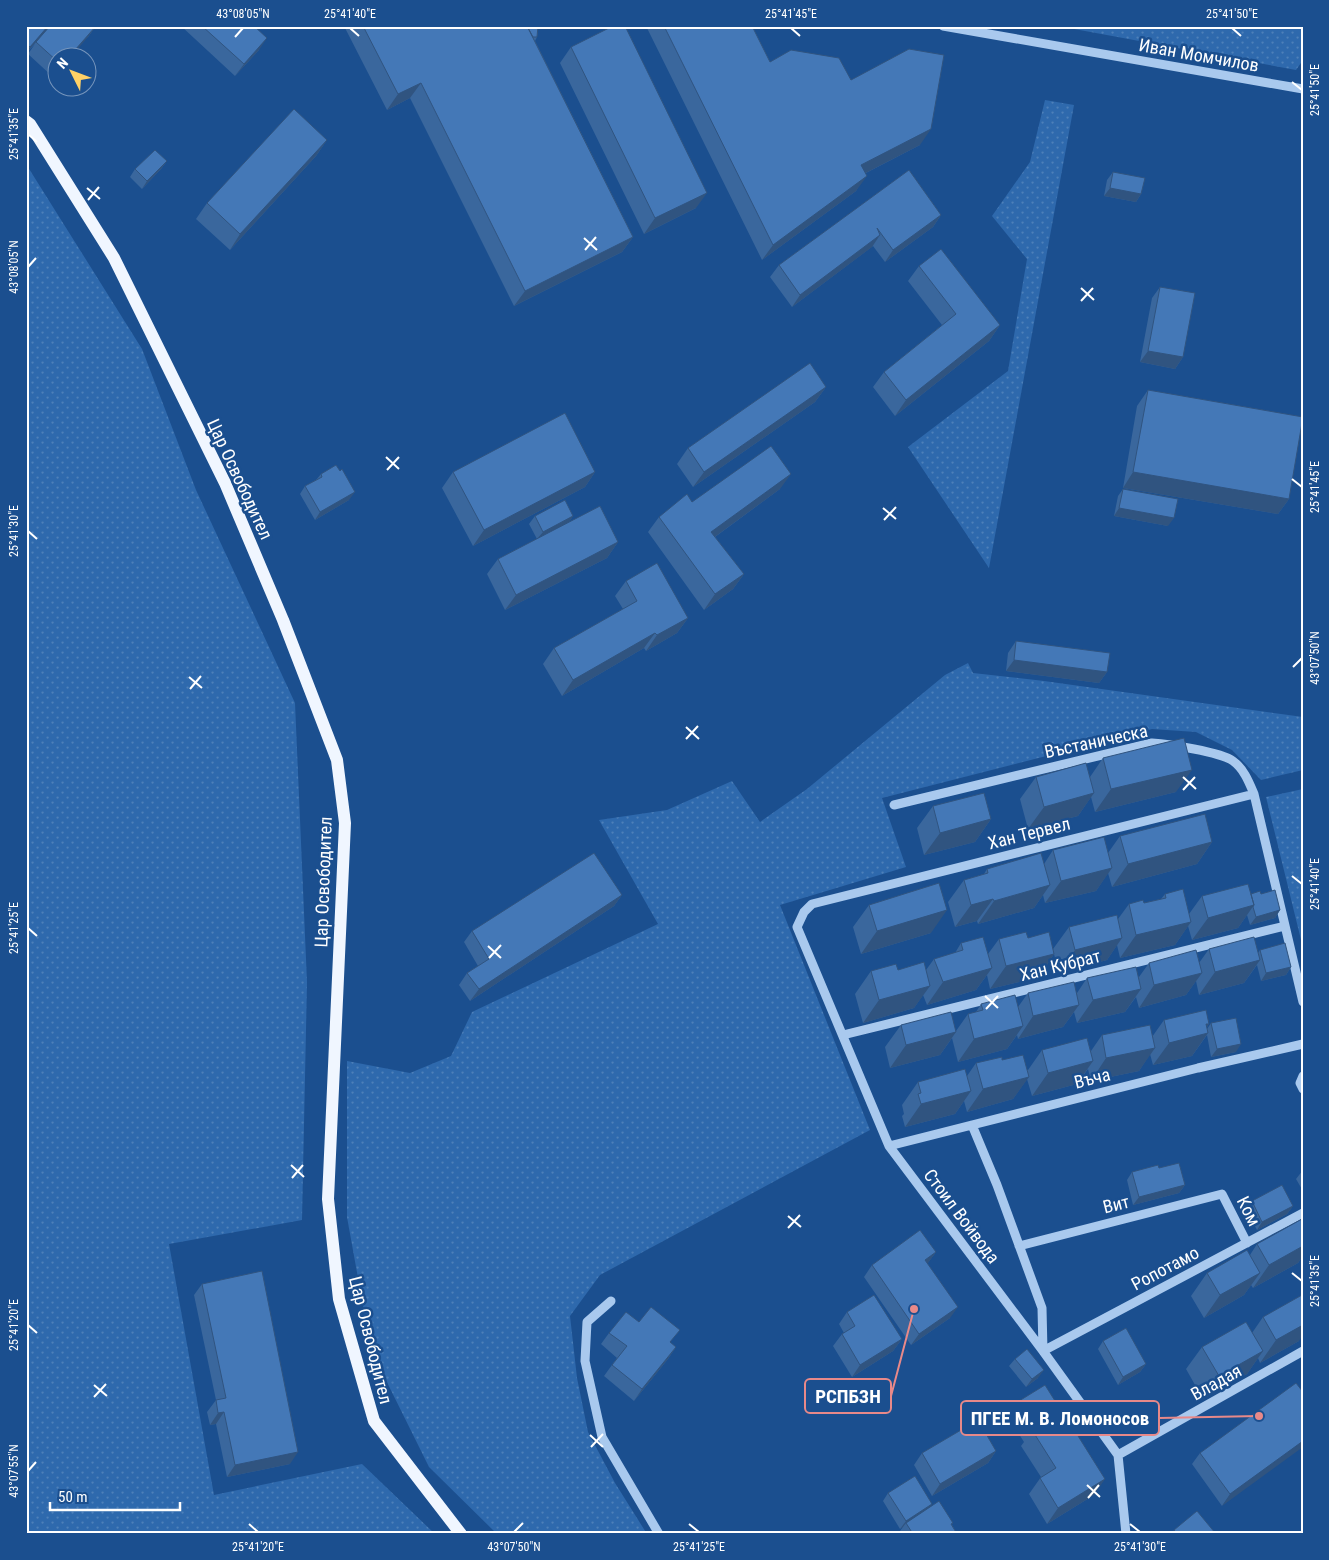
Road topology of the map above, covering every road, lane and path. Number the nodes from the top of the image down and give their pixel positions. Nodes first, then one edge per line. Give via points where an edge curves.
1 (943, 26) edge
2 (1303, 90) edge
3 (26, 121) edge
4 (1254, 794) junction
5 (894, 805) dead end
6 (812, 904) joint
7 (1285, 926) junction
8 (1303, 1002) edge
9 (843, 1035) junction
10 (1303, 1044) edge
11 (1303, 1076) edge
12 (1303, 1089) edge
13 (972, 1125) junction
14 (889, 1146) junction
15 (1222, 1194) joint
16 (1303, 1213) edge
17 (1247, 1243) junction
18 (1019, 1246) junction
19 (611, 1301) dead end
20 (1043, 1351) junction
21 (1303, 1351) edge
22 (1118, 1455) junction
23 (461, 1534) edge
24 (659, 1534) edge
25 (1126, 1534) edge

1 - 2 street, Иван Момчилов
3 - 23 main road, Цар Освободител via 114,258 221,474 283,620 337,760 345,823 328,1199 339,1299 374,1421
4 - 5 street, Въстаническа via 1246,776 1232,760 1152,743
4 - 6 street, Хан Тервел
4 - 7 street, Въстаническа
6 - 9 street, Стоил Войвода via 797,927
7 - 8 street, Въстаническа
7 - 9 street, Хан Кубрат
9 - 14 street, Стоил Войвода
10 - 13 street, Въча
11 - 12 street via 1300,1083
13 - 14 street, Въча
13 - 18 street
14 - 20 street, Стоил Войвода
15 - 17 street, Ком
15 - 18 street, Вит
16 - 17 street, Ропотамо
17 - 20 street, Ропотамо
18 - 20 street via 1042,1308
19 - 24 street via 586,1322 585,1361 602,1437
20 - 22 street, Стоил Войвода
21 - 22 street, Владая
22 - 25 street

